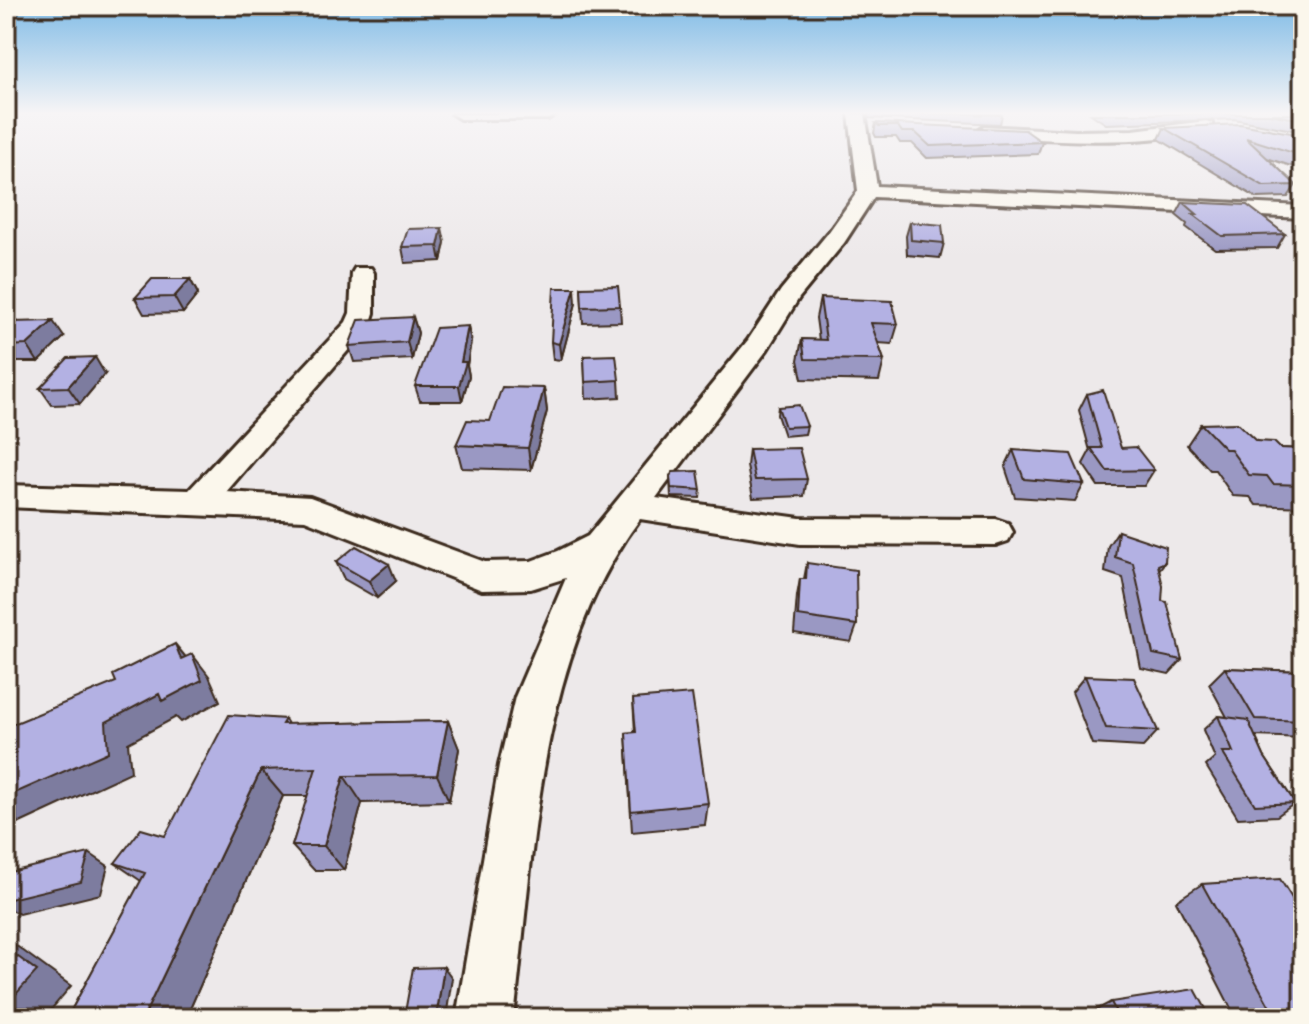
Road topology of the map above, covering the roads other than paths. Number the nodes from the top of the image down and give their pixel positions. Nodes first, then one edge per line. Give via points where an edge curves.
1 (865, 162) edge
2 (868, 191) junction
3 (1303, 212) edge
4 (363, 273) dead end
5 (6, 496) edge
6 (197, 503) junction
7 (631, 506) junction
8 (996, 532) dead end
9 (601, 545) junction
10 (485, 1018) edge

1 - 2 street
2 - 3 street
2 - 7 street via 758,344
4 - 6 street via 357,325
5 - 6 street
6 - 9 street via 310,509 482,576 544,574
7 - 8 street via 800,531
7 - 9 street
9 - 10 street via 536,697

